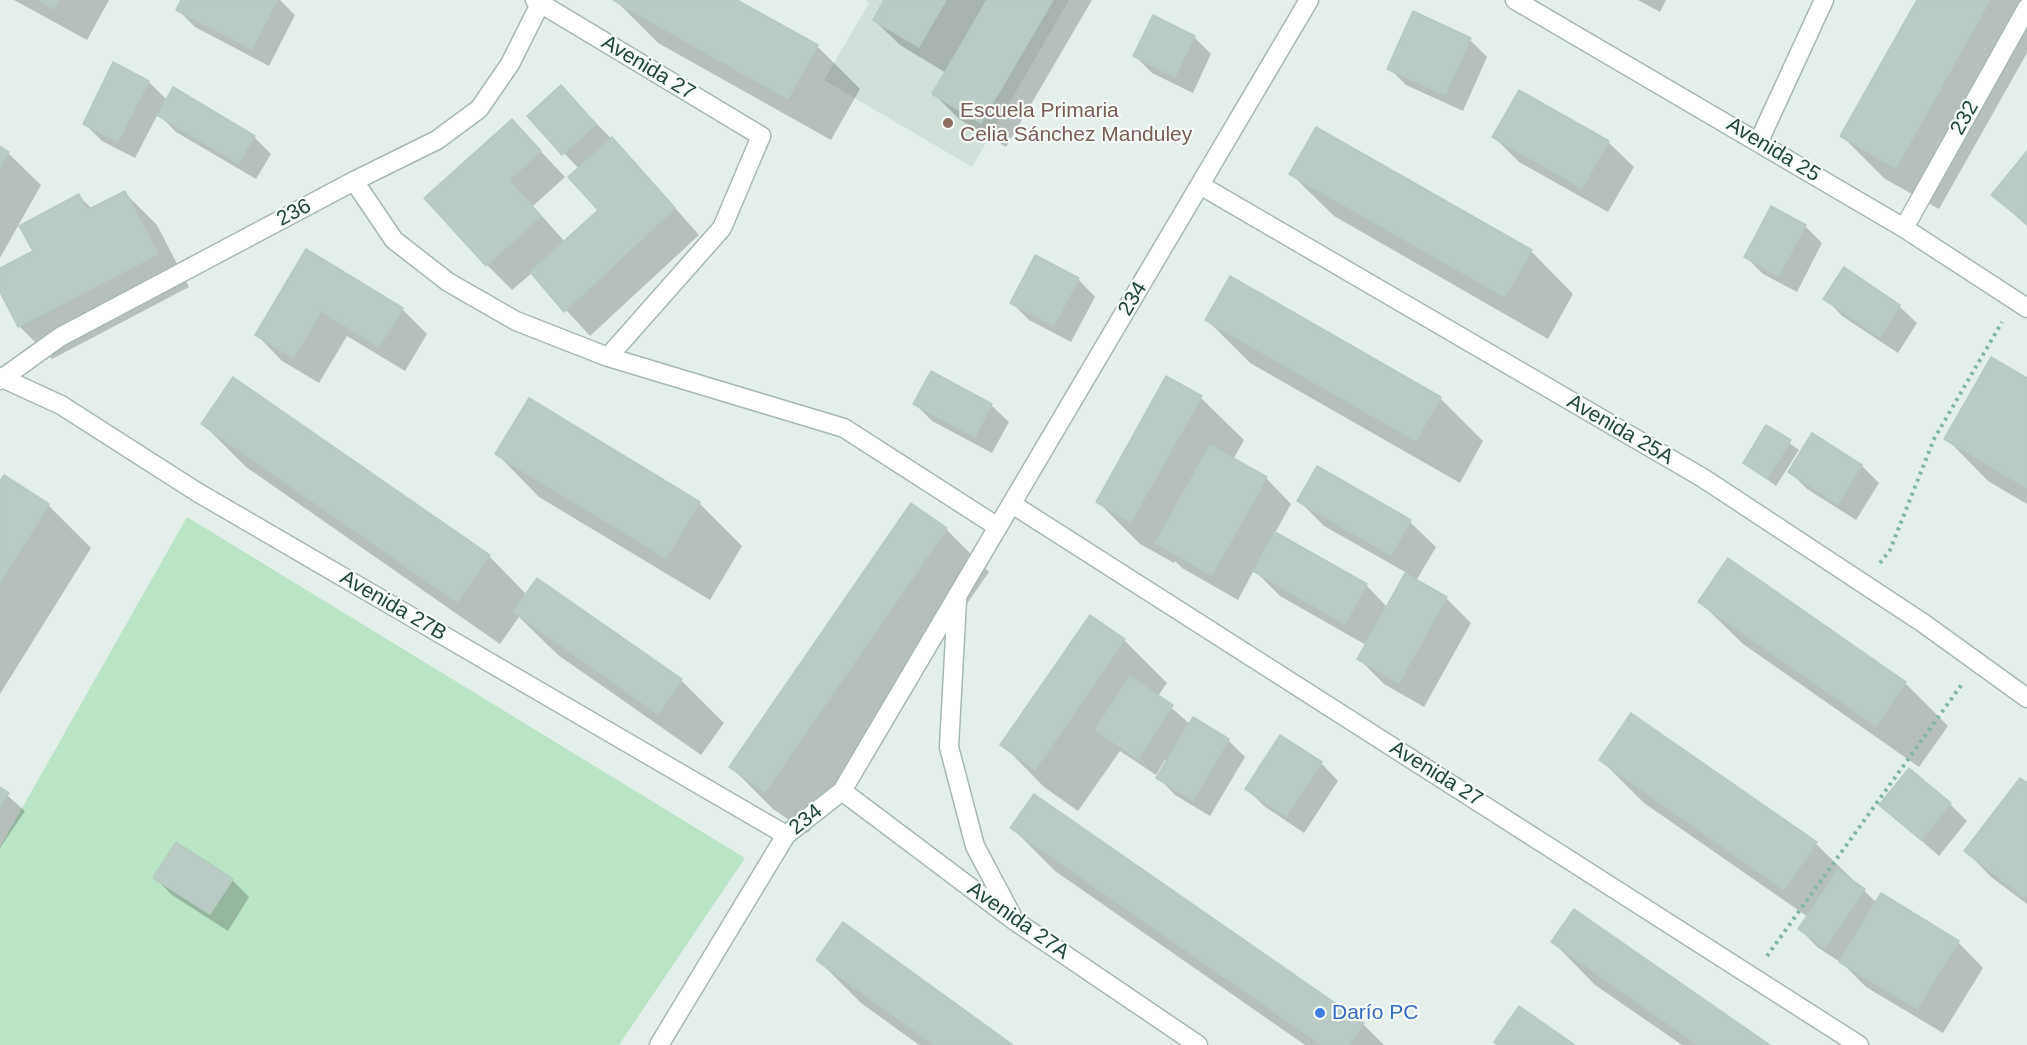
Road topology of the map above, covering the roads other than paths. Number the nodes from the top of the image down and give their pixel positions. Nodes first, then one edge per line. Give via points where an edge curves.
1 (1309, 0) edge
2 (1515, 0) edge
3 (1824, 0) edge
4 (539, 1) edge
5 (2027, 8) edge
6 (1760, 141) junction
7 (354, 181) junction
8 (1200, 185) junction
9 (1904, 228) junction
10 (2021, 304) edge
11 (608, 357) junction
12 (0, 378) edge
13 (1012, 504) junction
14 (998, 527) junction
15 (957, 597) junction
16 (2027, 698) edge
17 (842, 791) junction
18 (786, 835) junction
19 (1015, 921) junction
20 (659, 1045) edge
21 (1198, 1045) edge
22 (1859, 1045) edge

1 - 8 street, 234
2 - 6 street, Avenida 25
3 - 6 street
4 - 7 street, 236 via 510,64 479,109 437,140
4 - 11 street, Avenida 27 via 761,135 722,228
5 - 9 street, 232
6 - 9 street, Avenida 25
7 - 11 street via 394,240 448,282 516,321
7 - 12 street, 236 via 60,337
8 - 13 street, 234
8 - 16 street, Avenida 25A via 1703,478 1978,661
9 - 10 street, Avenida 25
11 - 14 street via 844,428
12 - 18 street, Avenida 27B via 61,405 197,492
13 - 14 street, 234
13 - 22 street, Avenida 27
14 - 15 street, 234
15 - 17 street, 234
15 - 19 street, 234 via 949,747 975,846
17 - 18 street, 234
17 - 19 street, Avenida 27A
18 - 20 street, 234
19 - 21 street, Avenida 27A

